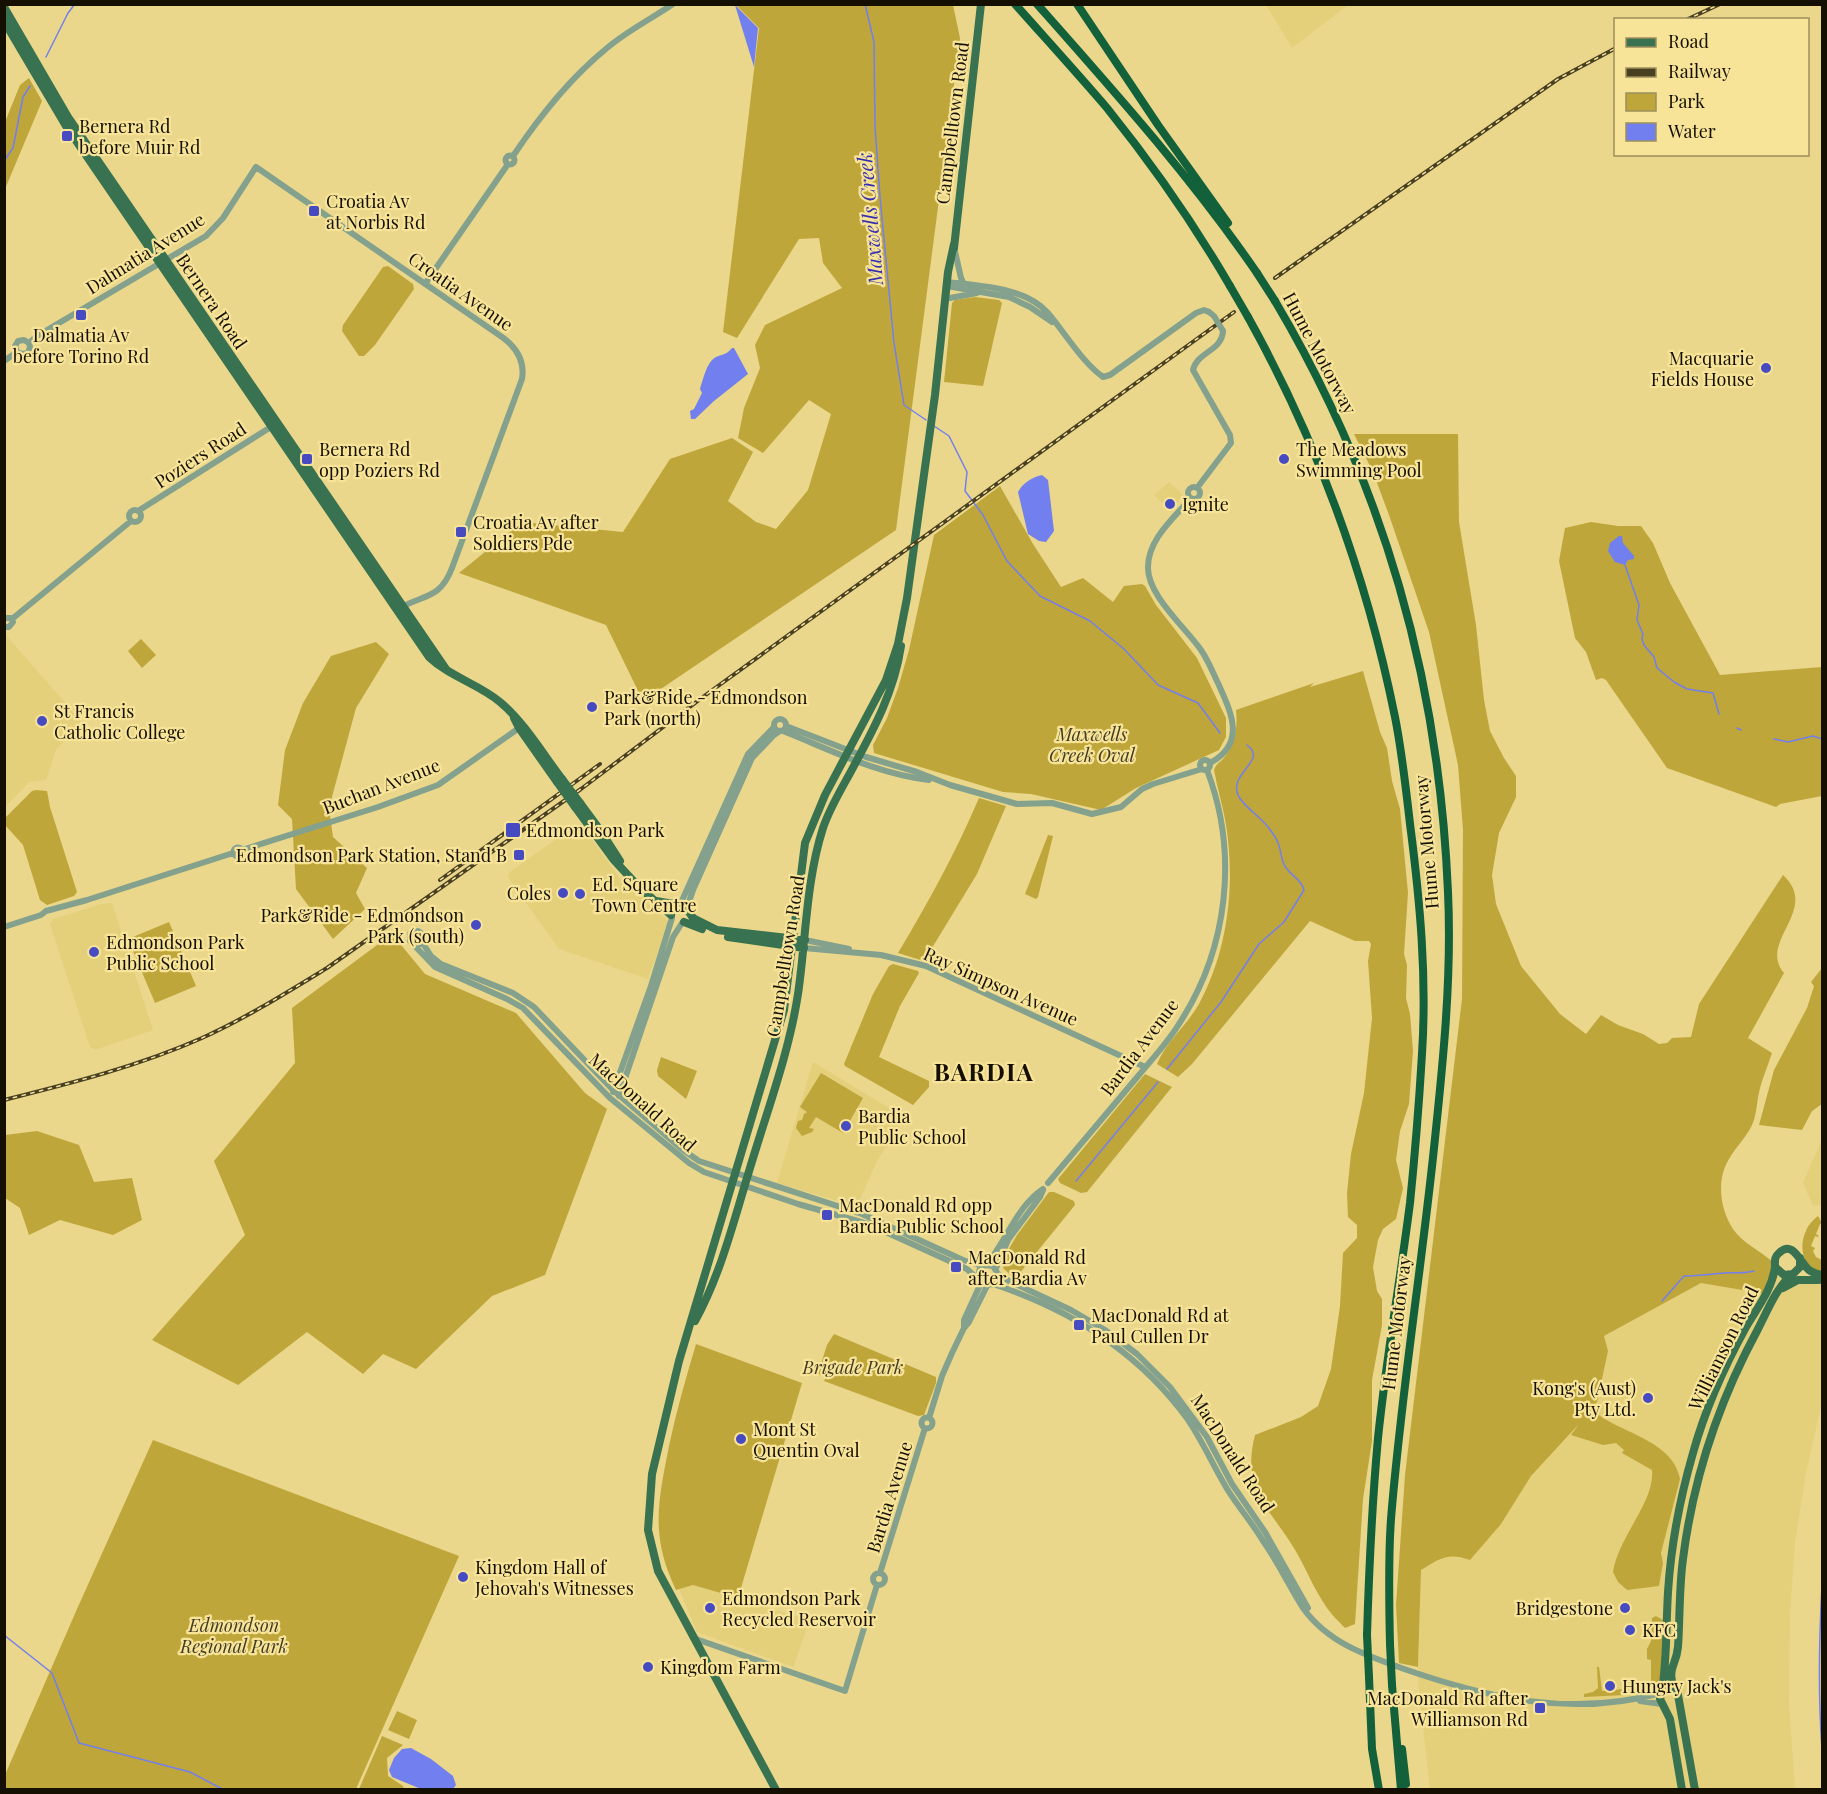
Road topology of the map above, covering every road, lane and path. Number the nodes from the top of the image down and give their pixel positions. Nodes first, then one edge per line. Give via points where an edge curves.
1 (673, 4) edge
2 (981, 4) edge
3 (1015, 4) edge
4 (1036, 4) edge
5 (1077, 4) edge
6 (4, 7) edge
7 (4, 21) edge
8 (256, 167) joint
9 (1231, 235) junction
10 (954, 244) junction
11 (163, 262) junction
12 (425, 284) junction
13 (964, 284) junction
14 (949, 285) junction
15 (980, 292) junction
16 (950, 298) junction
17 (1055, 324) junction
18 (29, 343) junction
19 (17, 352) junction
20 (4, 362) edge
21 (935, 395) junction
22 (274, 424) junction
23 (400, 608) junction
24 (8, 619) edge
25 (903, 621) junction
26 (4, 627) edge
27 (513, 717) junction
28 (774, 727) junction
29 (519, 728) junction
30 (783, 729) junction
31 (846, 754) junction
32 (860, 754) junction
33 (856, 762) junction
34 (1204, 769) junction
35 (560, 781) junction
36 (935, 781) junction
37 (733, 801) junction
38 (717, 822) junction
39 (656, 901) junction
40 (683, 908) junction
41 (672, 917) junction
42 (683, 923) junction
43 (4, 927) edge
44 (722, 931) junction
45 (740, 939) junction
46 (422, 942) junction
47 (792, 942) junction
48 (804, 944) junction
49 (415, 945) junction
50 (656, 988) junction
51 (639, 1019) junction
52 (1145, 1067) junction
53 (616, 1093) junction
54 (610, 1098) junction
55 (616, 1103) junction
56 (735, 1178) junction
57 (746, 1181) junction
58 (1048, 1183) dead end
59 (1800, 1258) junction
60 (985, 1265) junction
61 (1775, 1267) junction
62 (997, 1271) junction
63 (1792, 1274) junction
64 (1821, 1279) edge
65 (985, 1283) junction
66 (1765, 1315) junction
67 (688, 1333) junction
68 (1318, 1624) junction
69 (693, 1638) junction
70 (1662, 1692) junction
71 (1677, 1694) junction
72 (1637, 1700) junction
73 (1662, 1704) junction
74 (1393, 1711) junction
75 (776, 1790) edge
76 (1377, 1790) edge
77 (1401, 1790) edge
78 (1407, 1790) edge
79 (1682, 1790) edge
80 (1695, 1790) edge

1 - 12 street via 608,47 549,105 513,156 506,158 508,164
2 - 10 main road, Campbelltown Road
3 - 76 highway, Hume Motorway, bridge via 1147,160 1208,248 1248,317 1315,454 1338,515 1371,616 1395,718 1420,900 1422,1053 1410,1200 1378,1436 1371,1527 1367,1635
4 - 9 highway, Hume Motorway via 1150,133
5 - 9 highway via 1228,224
6 - 11 main road, Bernera Road via 60,104
7 - 11 main road, Bernera Road via 59,117
8 - 11 street, Dalmatia Avenue via 217,225
8 - 12 street, Croatia Avenue
9 - 74 highway, Hume Motorway, bridge via 1275,301 1323,389 1347,439 1386,541 1412,627 1440,791 1449,893 1446,1020 1390,1521
10 - 13 street
10 - 14 main road, Campbelltown Road
11 - 18 street, Dalmatia Avenue
11 - 22 main road, Bernera Road
12 - 23 street, Croatia Avenue via 509,342 520,358 522,373 448,577 435,594
13 - 14 street
13 - 17 street via 1028,299
14 - 15 street
14 - 16 main road, Campbelltown Road
14 - 21 main road, Campbelltown Road
15 - 16 street
15 - 17 street via 1017,300
16 - 21 main road, Campbelltown Road
17 - 34 street, bridge via 1106,377 1196,313 1209,312 1223,331 1221,342 1192,370 1231,443 1197,488 1189,490 1191,498 1159,536 1148,572 1159,597 1203,653 1232,716 1230,742 1210,763 1202,761
18 - 19 street via 28,353
18 - 19 street via 20,340 15,346
19 - 20 street
21 - 25 main road, Campbelltown Road
22 - 23 main road, Bernera Road
22 - 24 street, Poziers Road via 131,512 131,521
23 - 27 main road, Bernera Road via 429,657 495,698
24 - 26 street via 12,625
25 - 31 main road, Campbelltown Road via 886,680
25 - 32 main road, Campbelltown Road via 892,688
27 - 29 main road
27 - 35 main road
28 - 30 street
28 - 30 street via 780,719 784,720
28 - 38 street via 748,754
29 - 35 main road
29 - 43 street, Buchan Avenue via 438,784 242,850 237,847 233,853
30 - 31 street
30 - 37 street via 752,758
31 - 32 street
31 - 33 street
31 - 47 main road, Campbelltown Road via 805,843
32 - 33 main road, Campbelltown Road
32 - 36 street
33 - 36 street
33 - 48 main road, Campbelltown Road via 823,829
34 - 36 street via 1153,784 1121,807 1092,814 1052,803 1017,804
34 - 52 street, Bardia Avenue via 1223,837 1222,916 1212,956 1192,1002
35 - 39 main road, bridge via 613,859
37 - 38 street via 729,801
37 - 40 street
38 - 40 street
39 - 40 main road
39 - 41 main road
40 - 41 main road via 672,910
40 - 42 main road via 688,919
40 - 44 main road via 704,925
41 - 42 main road
41 - 51 street
42 - 45 main road
42 - 50 street via 676,930
44 - 45 main road
44 - 47 main road
45 - 47 main road
46 - 49 street
46 - 49 street via 423,934 414,931 409,938
46 - 53 street, MacDonald Road via 441,964 513,993 534,1007
47 - 48 main road
47 - 56 main road, Campbelltown Road via 784,1010
48 - 52 street, Ray Simpson Avenue via 906,960 939,971
48 - 57 main road, Campbelltown Road via 790,1032
49 - 54 street, MacDonald Road via 439,970 523,1008
50 - 51 street
50 - 53 street
51 - 53 street
52 - 58 street, Bardia Avenue
53 - 54 street
53 - 55 street
53 - 56 street, MacDonald Road via 692,1156
54 - 55 street, MacDonald Road
55 - 56 street, MacDonald Road via 689,1163 704,1172
56 - 57 street, MacDonald Road
56 - 67 main road, Campbelltown Road
57 - 60 street, MacDonald Road via 862,1215 963,1260
57 - 65 street, MacDonald Road via 815,1209 869,1224 967,1269
57 - 67 main road, Campbelltown Road via 717,1274
59 - 61 main road via 1794,1250 1784,1250 1777,1255
59 - 63 main road via 1800,1267
59 - 64 main road
60 - 62 street, MacDonald Road
60 - 62 street via 1012,1223 1043,1189 1008,1240 998,1259
60 - 65 street via 978,1271
61 - 63 main road via 1781,1274
61 - 70 main road, Williamson Road via 1770,1287 1723,1374 1693,1452 1672,1557
62 - 65 street via 997,1280
62 - 68 street, MacDonald Road via 1009,1281 1105,1330 1137,1354 1170,1387 1207,1437
63 - 64 main road
63 - 66 main road, Williamson Road via 1779,1288
64 - 66 main road via 1789,1284
65 - 68 street, MacDonald Road via 1026,1296 1091,1329 1134,1360 1157,1383 1194,1430 1228,1491 1309,1617
65 - 69 street, Bardia Avenue via 942,1376 929,1418 932,1425 926,1428 880,1573 885,1581 877,1585 845,1691
66 - 71 main road, Williamson Road via 1722,1405 1695,1493 1682,1564 1677,1651 1670,1674
67 - 69 main road, Campbelltown Road via 654,1463 648,1530 658,1571
68 - 72 street, MacDonald Road via 1361,1654 1477,1692 1550,1704
69 - 75 main road, Campbelltown Road
70 - 71 main road via 1669,1688
70 - 72 street, MacDonald Road
70 - 73 main road
71 - 73 main road via 1677,1703 1672,1707
71 - 80 main road, Williamson Road
72 - 73 street, MacDonald Road
73 - 79 main road via 1670,1719
74 - 77 highway, Hume Motorway
74 - 78 highway

